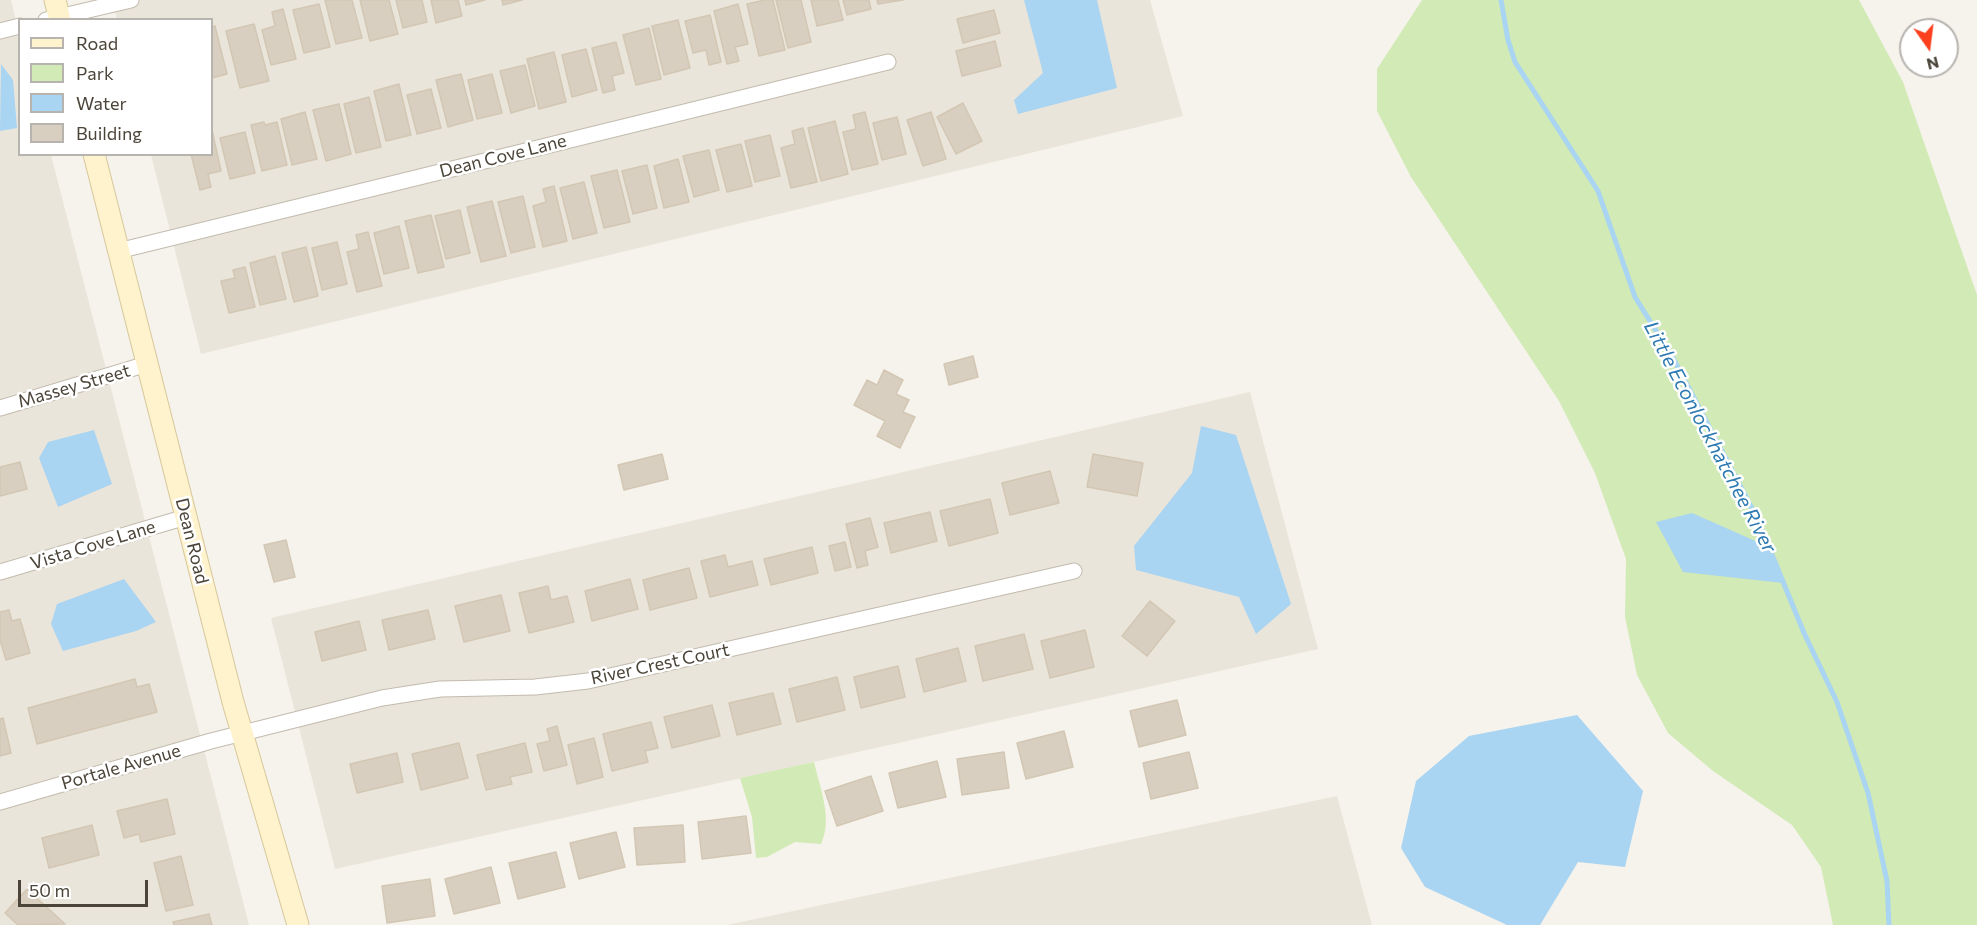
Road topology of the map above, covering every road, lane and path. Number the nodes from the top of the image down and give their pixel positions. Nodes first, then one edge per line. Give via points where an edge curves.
1 (131, 0) edge
2 (55, 14) edge
3 (18, 26) edge
4 (0, 31) edge
5 (888, 62) dead end
6 (94, 156) edge
7 (118, 251) junction
8 (147, 364) junction
9 (0, 408) edge
10 (186, 517) junction
11 (1074, 571) dead end
12 (0, 572) edge
13 (242, 733) junction
14 (0, 801) edge
15 (298, 925) edge

1 - 2 street
3 - 4 street
5 - 7 street, Dean Cove Lane
6 - 7 main road, Dean Road
7 - 8 main road, Dean Road
8 - 9 street, Massey Street
8 - 10 main road, Dean Road
10 - 12 street, Vista Cove Lane
10 - 13 main road, Dean Road
11 - 13 street, River Crest Court via 588,681 535,687 440,689 382,698
13 - 14 street, Portale Avenue
13 - 15 main road, Dean Road

